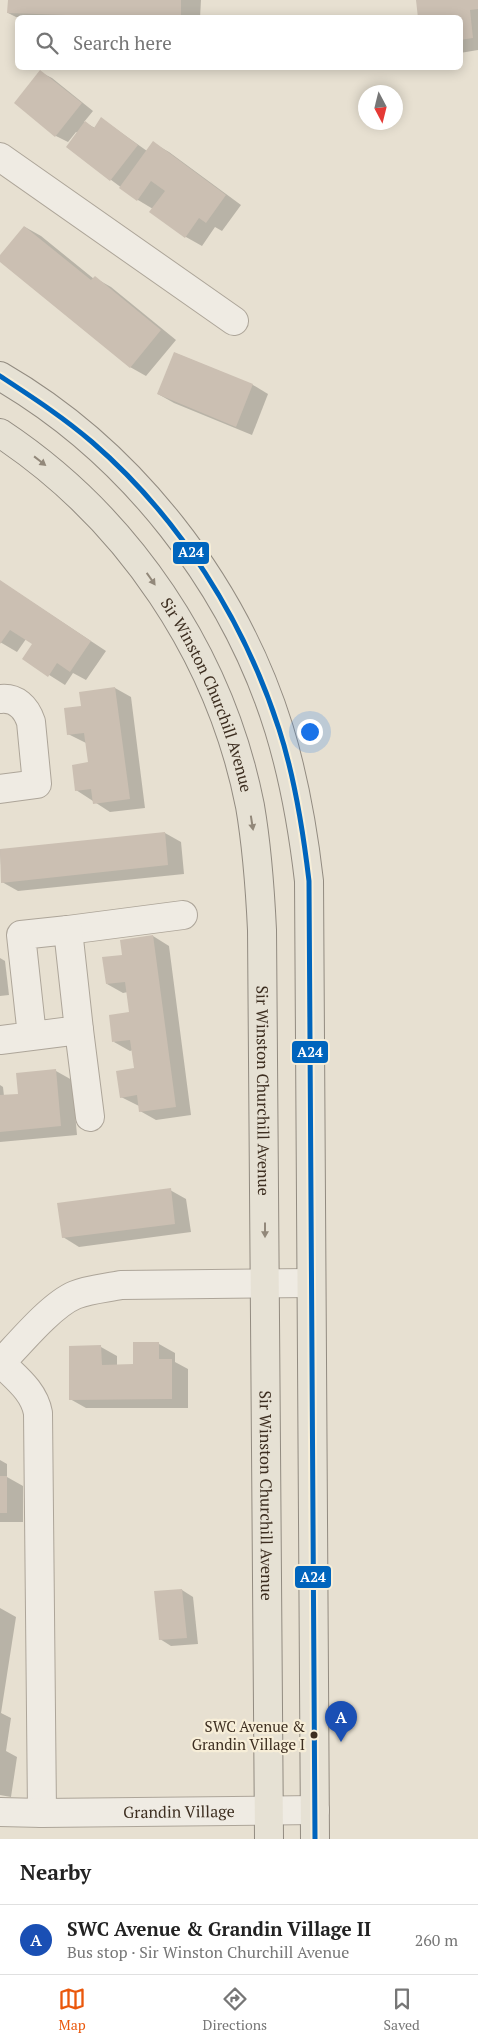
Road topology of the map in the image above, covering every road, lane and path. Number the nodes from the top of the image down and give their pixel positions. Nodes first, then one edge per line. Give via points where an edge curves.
1 (0, 158) edge
2 (234, 321) dead end
3 (0, 376) edge
4 (0, 433) edge
5 (0, 699) edge
6 (0, 789) edge
7 (183, 915) dead end
8 (68, 930) junction
9 (79, 1030) junction
10 (32, 1036) junction
11 (0, 1040) edge
12 (90, 1117) dead end
13 (265, 1283) junction
14 (311, 1283) junction
15 (0, 1364) edge
16 (315, 1810) junction
17 (268, 1811) junction
18 (0, 1812) edge
19 (42, 1813) junction
20 (269, 1839) edge
21 (316, 1839) edge

1 - 2 lane
3 - 14 main road via 41,402 78,432 156,508 216,590 237,627 278,727 290,767 309,881
4 -> 13 main road, Sir Winston Churchill Avenue via 42,462 71,488 150,576 197,654 231,734 250,805 260,892
5 - 6 lane via 20,703 28,713 38,784
7 - 8 lane
8 - 9 lane
8 - 10 lane via 21,935
9 - 10 lane
9 - 12 lane
10 - 11 lane
13 - 14 lane
13 - 15 lane via 122,1285 94,1289 74,1296 53,1310
13 - 17 main road, Sir Winston Churchill Avenue
14 - 16 main road
15 - 19 lane via 31,1394 38,1413
16 - 17 lane, Grandin Village
16 - 21 main road
17 - 19 lane, Grandin Village
17 - 20 main road, Sir Winston Churchill Avenue
18 - 19 lane, Grandin Village

